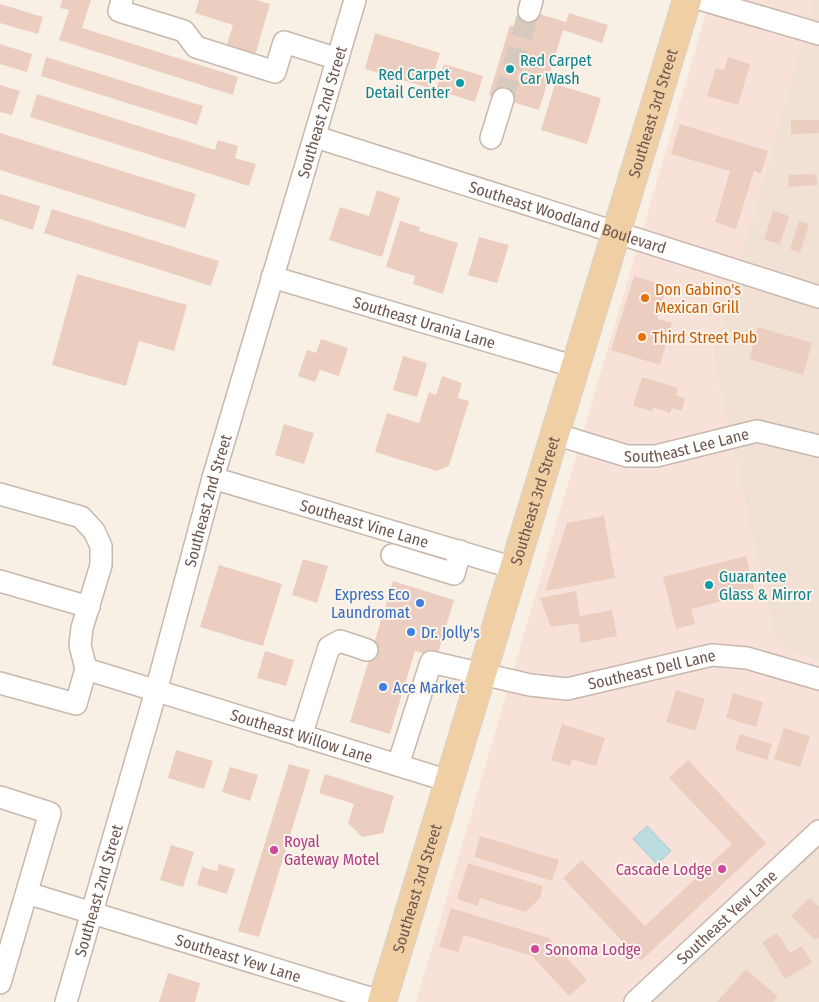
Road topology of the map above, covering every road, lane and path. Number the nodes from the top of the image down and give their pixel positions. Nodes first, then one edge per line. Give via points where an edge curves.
1 (122, 0) edge
2 (355, 0) edge
3 (687, 0) edge
4 (703, 0) edge
5 (819, 34) edge
6 (338, 59) junction
7 (503, 99) tunnel mouth
8 (316, 137) junction
9 (490, 138) dead end
10 (616, 232) junction
11 (272, 277) junction
12 (819, 297) edge
13 (576, 368) junction
14 (555, 434) junction
15 (819, 446) edge
16 (213, 478) junction
17 (0, 494) edge
18 (460, 551) junction
19 (392, 555) dead end
20 (514, 568) junction
21 (0, 581) edge
22 (89, 607) junction
23 (367, 650) dead end
24 (86, 669) junction
25 (482, 673) junction
26 (819, 680) edge
27 (0, 682) edge
28 (156, 691) junction
29 (301, 736) junction
30 (398, 765) junction
31 (449, 781) junction
32 (0, 797) edge
33 (819, 831) edge
34 (27, 894) junction
35 (93, 913) junction
36 (0, 983) edge
37 (66, 1002) edge
38 (382, 1002) edge
39 (635, 1002) edge

1 - 6 street via 119,11 184,30 196,47 275,72 284,42
2 - 6 street, Southeast 2nd Street
3 - 10 main road, Southeast 3rd Street
4 - 5 street
6 - 8 street, Southeast 2nd Street
7 - 9 street
8 - 10 street, Southeast Woodland Boulevard
8 - 11 street, Southeast 2nd Street
10 - 12 street, Southeast Woodland Boulevard
10 - 13 main road, Southeast 3rd Street
11 - 13 street, Southeast Urania Lane
11 - 16 street, Southeast 2nd Street
13 - 14 main road, Southeast 3rd Street
14 - 15 street, Southeast Lee Lane via 627,456 656,456 757,431
14 - 20 main road, Southeast 3rd Street
16 - 18 street, Southeast Vine Lane
16 - 28 street, Southeast 2nd Street
17 - 22 street via 81,516 94,531 101,546 101,565
18 - 19 street via 454,574
18 - 20 street, Southeast Vine Lane
20 - 25 main road, Southeast 3rd Street
21 - 22 street
22 - 24 street via 80,645
23 - 29 street via 340,641 329,647
24 - 27 street via 76,704
24 - 28 street, Southeast Willow Lane
25 - 26 street, Southeast Dell Lane via 530,685 566,689 712,655 747,658
25 - 30 street, Southeast Dell Lane via 431,662
25 - 31 main road, Southeast 3rd Street
28 - 29 street, Southeast Willow Lane
28 - 35 street, Southeast 2nd Street
29 - 30 street, Southeast Willow Lane
30 - 31 street, Southeast Willow Lane
31 - 38 main road, Southeast 3rd Street
32 - 34 street via 50,812
33 - 39 street, Southeast Yew Lane
34 - 35 street, Southeast Yew Lane
34 - 36 street
35 - 37 street, Southeast 2nd Street
35 - 38 street, Southeast Yew Lane

